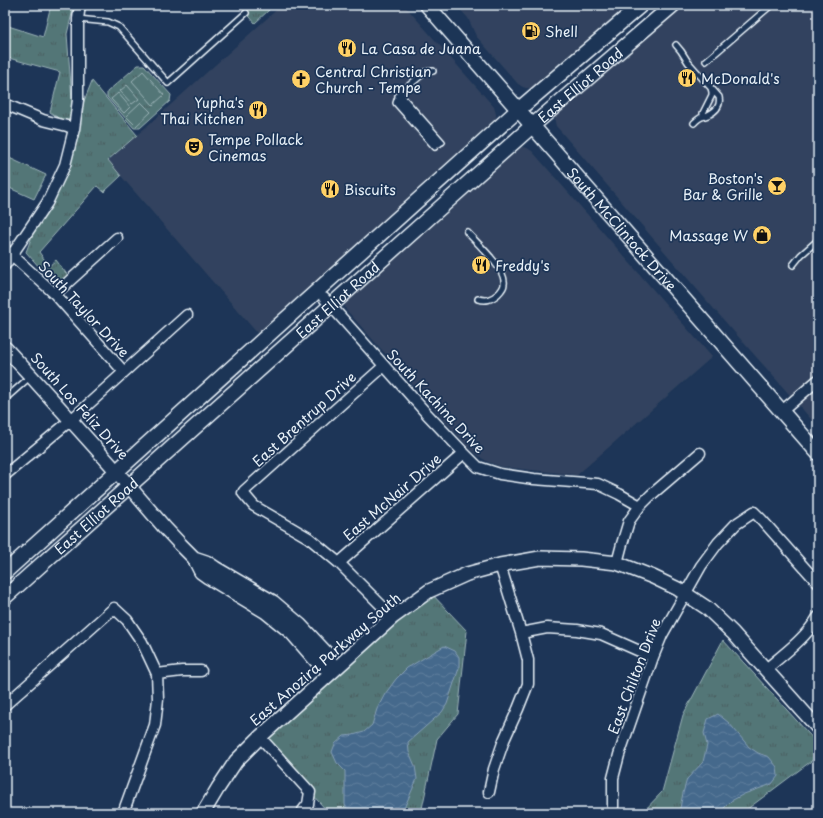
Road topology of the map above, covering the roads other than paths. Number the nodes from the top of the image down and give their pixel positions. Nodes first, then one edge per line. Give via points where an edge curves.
1 (80, 5) edge
2 (427, 5) edge
3 (641, 5) edge
4 (673, 5) edge
5 (769, 7) dead end
6 (246, 13) dead end
7 (78, 19) junction
8 (676, 45) dead end
9 (706, 61) dead end
10 (433, 71) dead end
11 (710, 87) junction
12 (399, 94) junction
13 (5, 104) edge
14 (518, 110) junction
15 (703, 116) junction
16 (694, 123) dead end
17 (532, 126) junction
18 (74, 129) junction
19 (467, 232) dead end
20 (117, 238) dead end
21 (818, 240) edge
22 (9, 252) edge
23 (5, 265) edge
24 (793, 265) dead end
25 (55, 294) junction
26 (478, 299) dead end
27 (327, 302) junction
28 (187, 315) dead end
29 (5, 348) edge
30 (384, 366) junction
31 (124, 372) junction
32 (31, 376) junction
33 (818, 380) edge
34 (5, 399) edge
35 (782, 411) junction
36 (71, 420) junction
37 (464, 453) junction
38 (700, 453) dead end
39 (818, 453) edge
40 (117, 472) junction
41 (5, 475) edge
42 (129, 486) junction
43 (640, 506) junction
44 (339, 563) junction
45 (617, 563) junction
46 (500, 565) junction
47 (5, 572) edge
48 (818, 583) edge
49 (685, 594) junction
50 (5, 597) edge
51 (393, 617) junction
52 (818, 617) edge
53 (521, 633) junction
54 (653, 657) junction
55 (766, 669) junction
56 (201, 671) dead end
57 (332, 671) junction
58 (157, 674) junction
59 (5, 705) edge
60 (818, 727) edge
61 (260, 737) junction
62 (489, 792) dead end
63 (613, 807) dead end
64 (123, 813) edge
65 (203, 813) edge
66 (301, 813) edge

1 - 7 street
2 - 14 main road, South McClintock Drive
3 - 14 main road, East Elliot Road
4 - 17 main road, East Elliot Road
5 - 9 lane
6 - 7 lane via 168,83 119,27 108,22
7 - 18 street via 78,100
8 - 11 lane
10 - 12 lane via 425,72
11 - 15 lane via 712,95
11 - 15 lane via 720,102 718,107 707,116
12 - 12 lane via 404,99 439,144 396,103
13 - 18 street via 43,120
14 - 17 main road, South McClintock Drive
14 - 40 main road, East Elliot Road
15 - 16 lane
17 - 27 main road, East Elliot Road
17 - 35 main road, South McClintock Drive
18 - 22 street via 64,166 48,203
19 - 26 lane via 500,268 504,276 504,285 499,293 485,301
20 - 25 street
21 - 24 lane via 801,254
22 - 23 street
22 - 25 street, South Taylor Drive
25 - 31 street, South Taylor Drive
27 - 30 street, South Kachina Drive
27 - 42 main road, East Elliot Road
28 - 31 street
29 - 32 street, South Los Feliz Drive
30 - 37 street, South Kachina Drive
30 - 44 street, East Brentrup Drive via 243,493 254,506 309,538
31 - 36 street
32 - 34 lane
32 - 36 street, South Los Feliz Drive
33 - 35 street
35 - 39 main road, South McClintock Drive
36 - 40 street, South Los Feliz Drive
36 - 41 street
37 - 43 street, South Kachina Drive via 478,467 500,474 598,484
37 - 44 street, East McNair Drive
38 - 43 street
40 - 42 street, South Los Feliz Drive
40 - 47 main road, East Elliot Road
42 - 50 main road, East Elliot Road
42 - 57 street, South Los Feliz Drive via 194,558 206,562 273,602 300,625 329,656
43 - 45 street via 629,521
44 - 51 street
45 - 46 street, East Anozira Parkway South via 540,558
45 - 49 street, East Anozira Parkway South via 653,577
46 - 51 street, East Anozira Parkway South via 467,574 430,591
46 - 53 street
48 - 49 street, East Chilton Drive via 754,512 736,524 718,543
49 - 54 street, East Chilton Drive
49 - 55 street, East Anozira Parkway South via 707,608
51 - 57 street, East Anozira Parkway South
52 - 55 street via 792,647
53 - 54 street via 547,628 601,634
53 - 62 street via 528,660 528,684 504,740
54 - 63 street, East Chilton Drive via 619,755 614,778
55 - 60 street, East Anozira Parkway South
56 - 58 street
57 - 61 street, East Anozira Parkway South
58 - 59 street via 142,642 127,620 114,608
58 - 64 street via 155,725
61 - 65 street, East Anozira Parkway South via 236,761
61 - 66 street via 310,792 308,804

